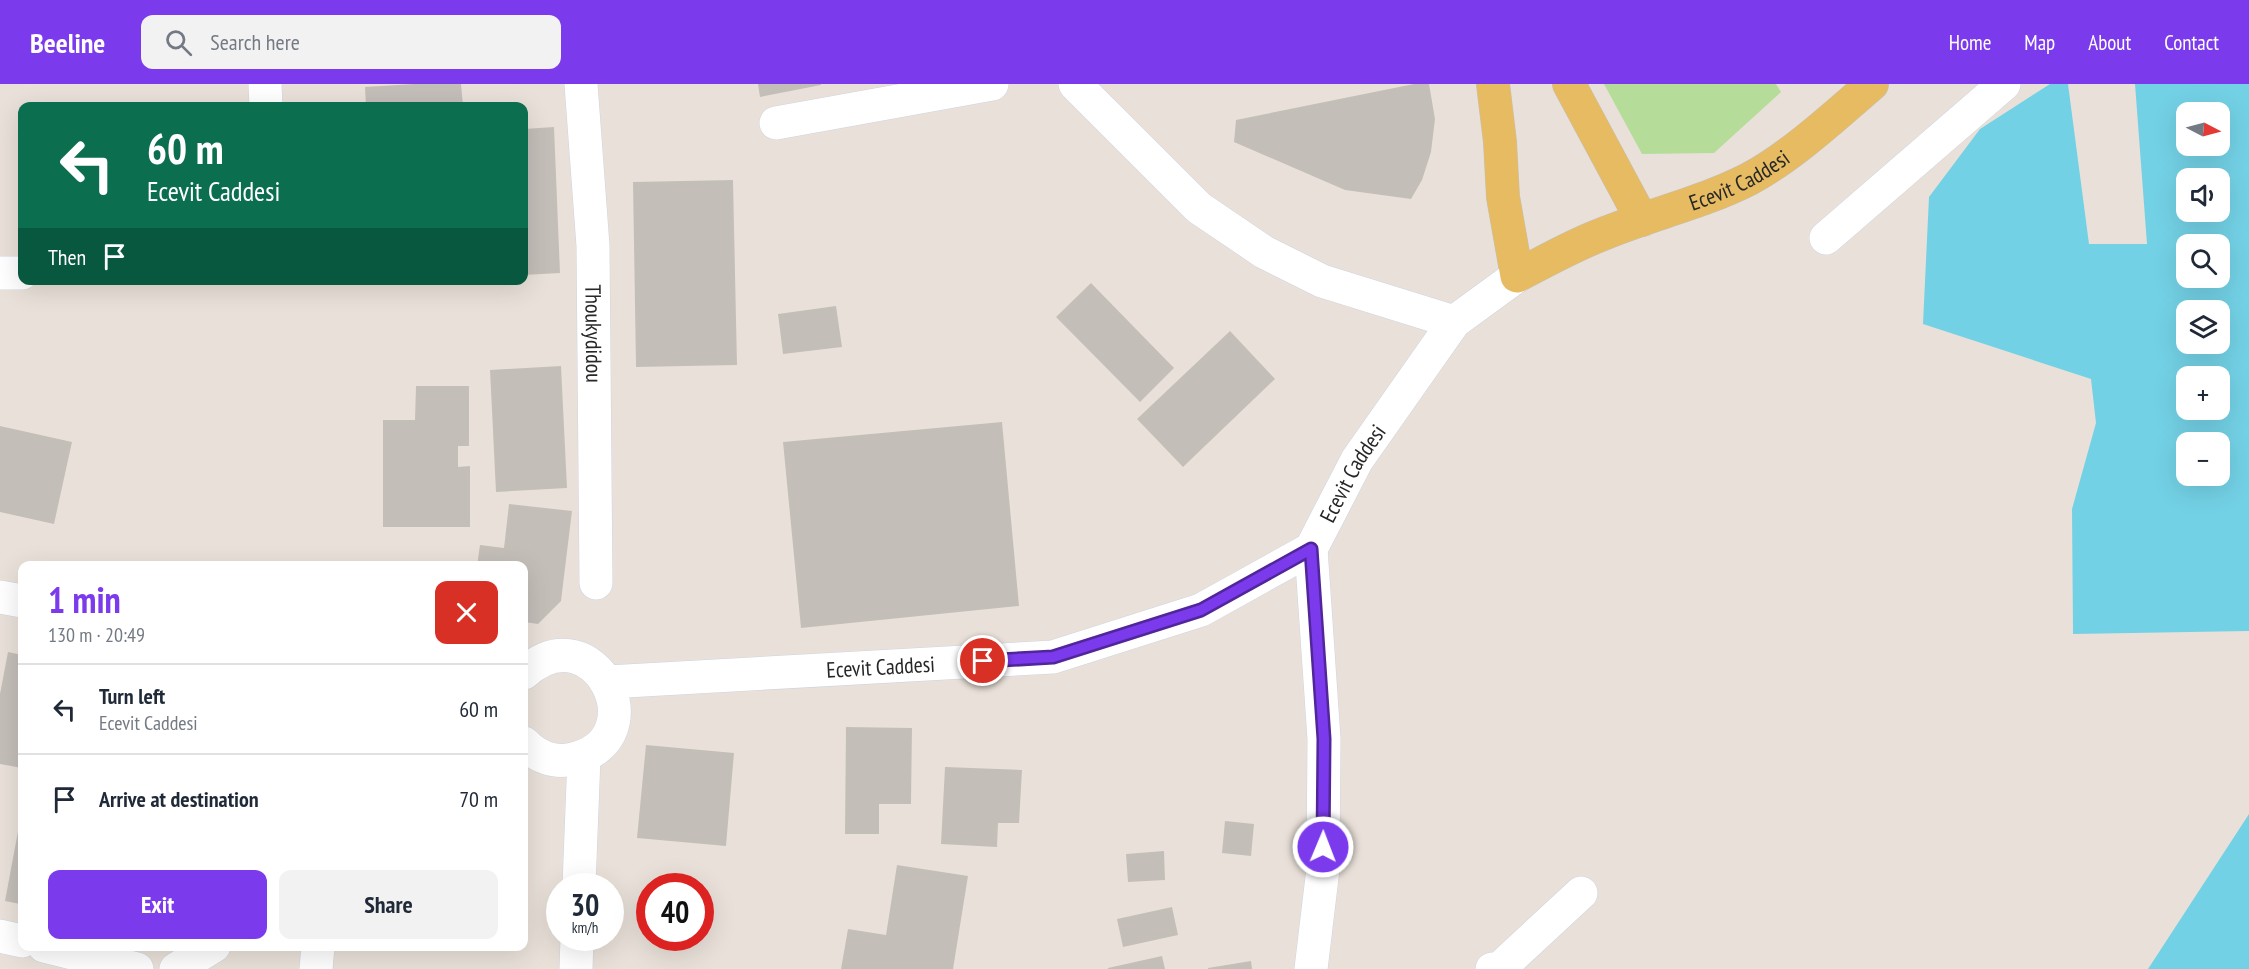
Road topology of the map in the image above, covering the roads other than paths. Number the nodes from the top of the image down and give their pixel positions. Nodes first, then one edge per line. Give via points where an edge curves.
1 (265, 84) edge
2 (581, 84) edge
3 (992, 84) edge
4 (1075, 84) edge
5 (1493, 84) edge
6 (1569, 84) edge
7 (1872, 84) edge
8 (2004, 84) edge
9 (266, 102) edge
10 (776, 123) dead end
11 (1642, 220) junction
12 (1826, 238) dead end
13 (0, 273) edge
14 (18, 273) edge
15 (1517, 276) junction
16 (1454, 322) junction
17 (1311, 549) junction
18 (596, 583) dead end
19 (0, 597) edge
20 (18, 600) edge
21 (528, 669) edge
22 (608, 682) junction
23 (528, 748) edge
24 (584, 757) junction
25 (580, 873) edge
26 (1581, 893) dead end
27 (0, 936) edge
28 (18, 940) edge
29 (64, 951) edge
30 (206, 951) edge
31 (318, 951) edge
32 (577, 951) edge
33 (137, 969) edge
34 (176, 969) edge
35 (316, 969) edge
36 (576, 969) edge
37 (1311, 969) edge
38 (1492, 969) edge

1 - 9 street
2 - 18 street, Thoukydidou via 593,246
3 - 10 street
4 - 16 street via 1199,208 1264,252 1322,281
5 - 15 main road via 1503,197
6 - 11 main road
7 - 11 main road, Ecevit Caddesi via 1806,140 1750,178
8 - 12 street
11 - 15 main road, Ecevit Caddesi via 1564,251
13 - 14 street
15 - 16 street, Ecevit Caddesi
16 - 17 street, Ecevit Caddesi via 1357,460
17 - 22 street, Ecevit Caddesi via 1201,610 1053,657
17 - 37 street via 1324,739 1323,869
19 - 20 street
21 - 22 street via 550,657 567,655 598,669
22 - 24 street via 614,699 609,733
23 - 24 street via 549,759 567,761
24 - 25 street
26 - 38 street via 1500,968
27 - 28 street
29 - 33 street
30 - 34 street
31 - 35 street
32 - 36 street

